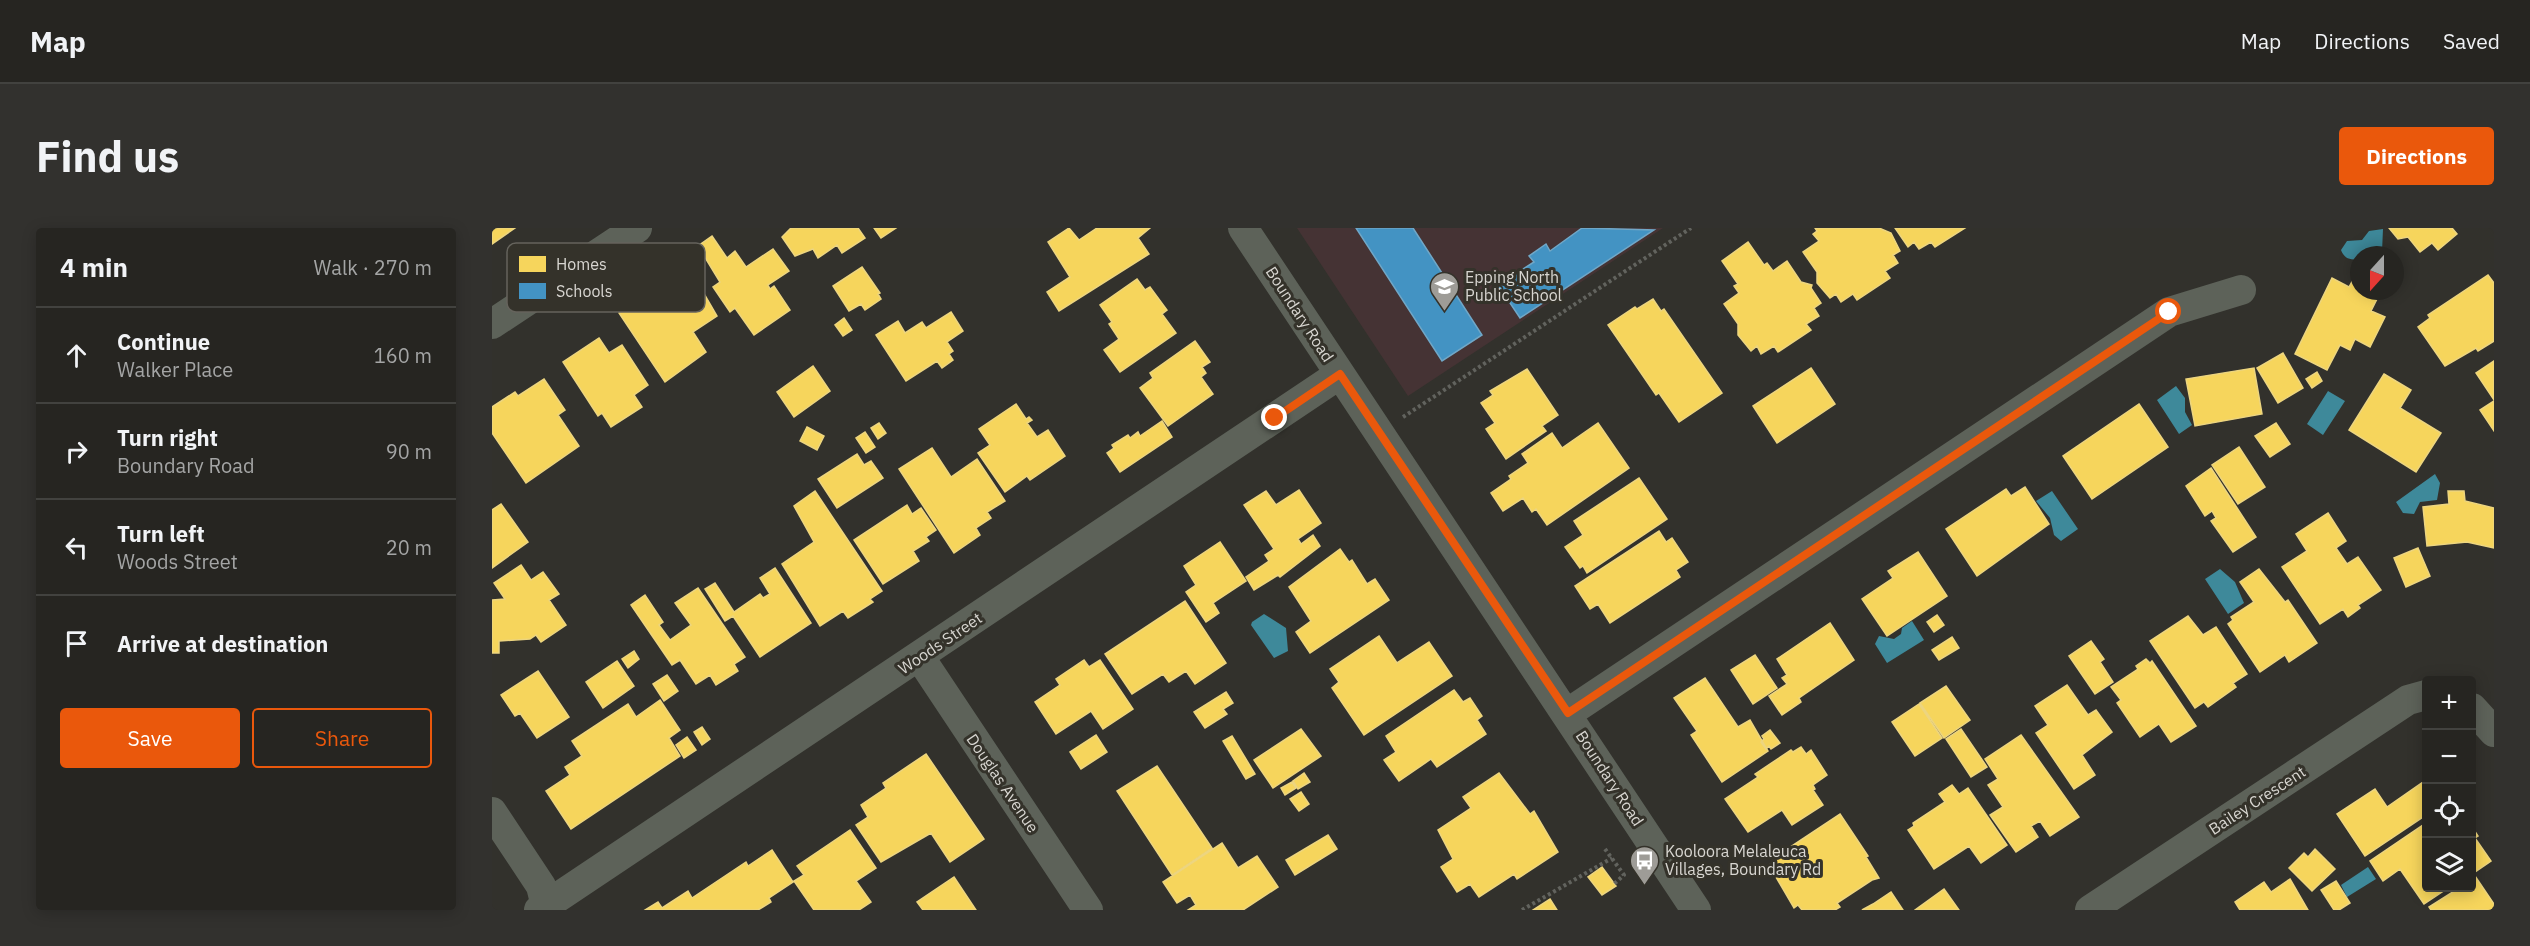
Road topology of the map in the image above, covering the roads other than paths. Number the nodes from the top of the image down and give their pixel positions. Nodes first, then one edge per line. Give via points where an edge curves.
1 (637, 228) edge
2 (1243, 228) edge
3 (614, 243) edge
4 (2241, 290) dead end
5 (510, 312) edge
6 (492, 324) edge
7 (1340, 374) junction
8 (919, 656) junction
9 (2422, 696) edge
10 (2476, 712) edge
11 (1568, 713) junction
12 (2494, 732) edge
13 (492, 812) edge
14 (544, 908) edge
15 (1088, 910) edge
16 (1696, 910) edge
17 (2090, 910) edge

1 - 3 street
2 - 7 street, Boundary Road
4 - 11 street via 2169,312
5 - 6 street
7 - 8 street, Woods Street
7 - 11 street, Boundary Road
8 - 14 street, Woods Street
8 - 15 street, Douglas Avenue
9 - 17 street, Bailey Crescent via 2408,700
10 - 12 street
11 - 16 street, Boundary Road
13 - 14 street via 540,886

